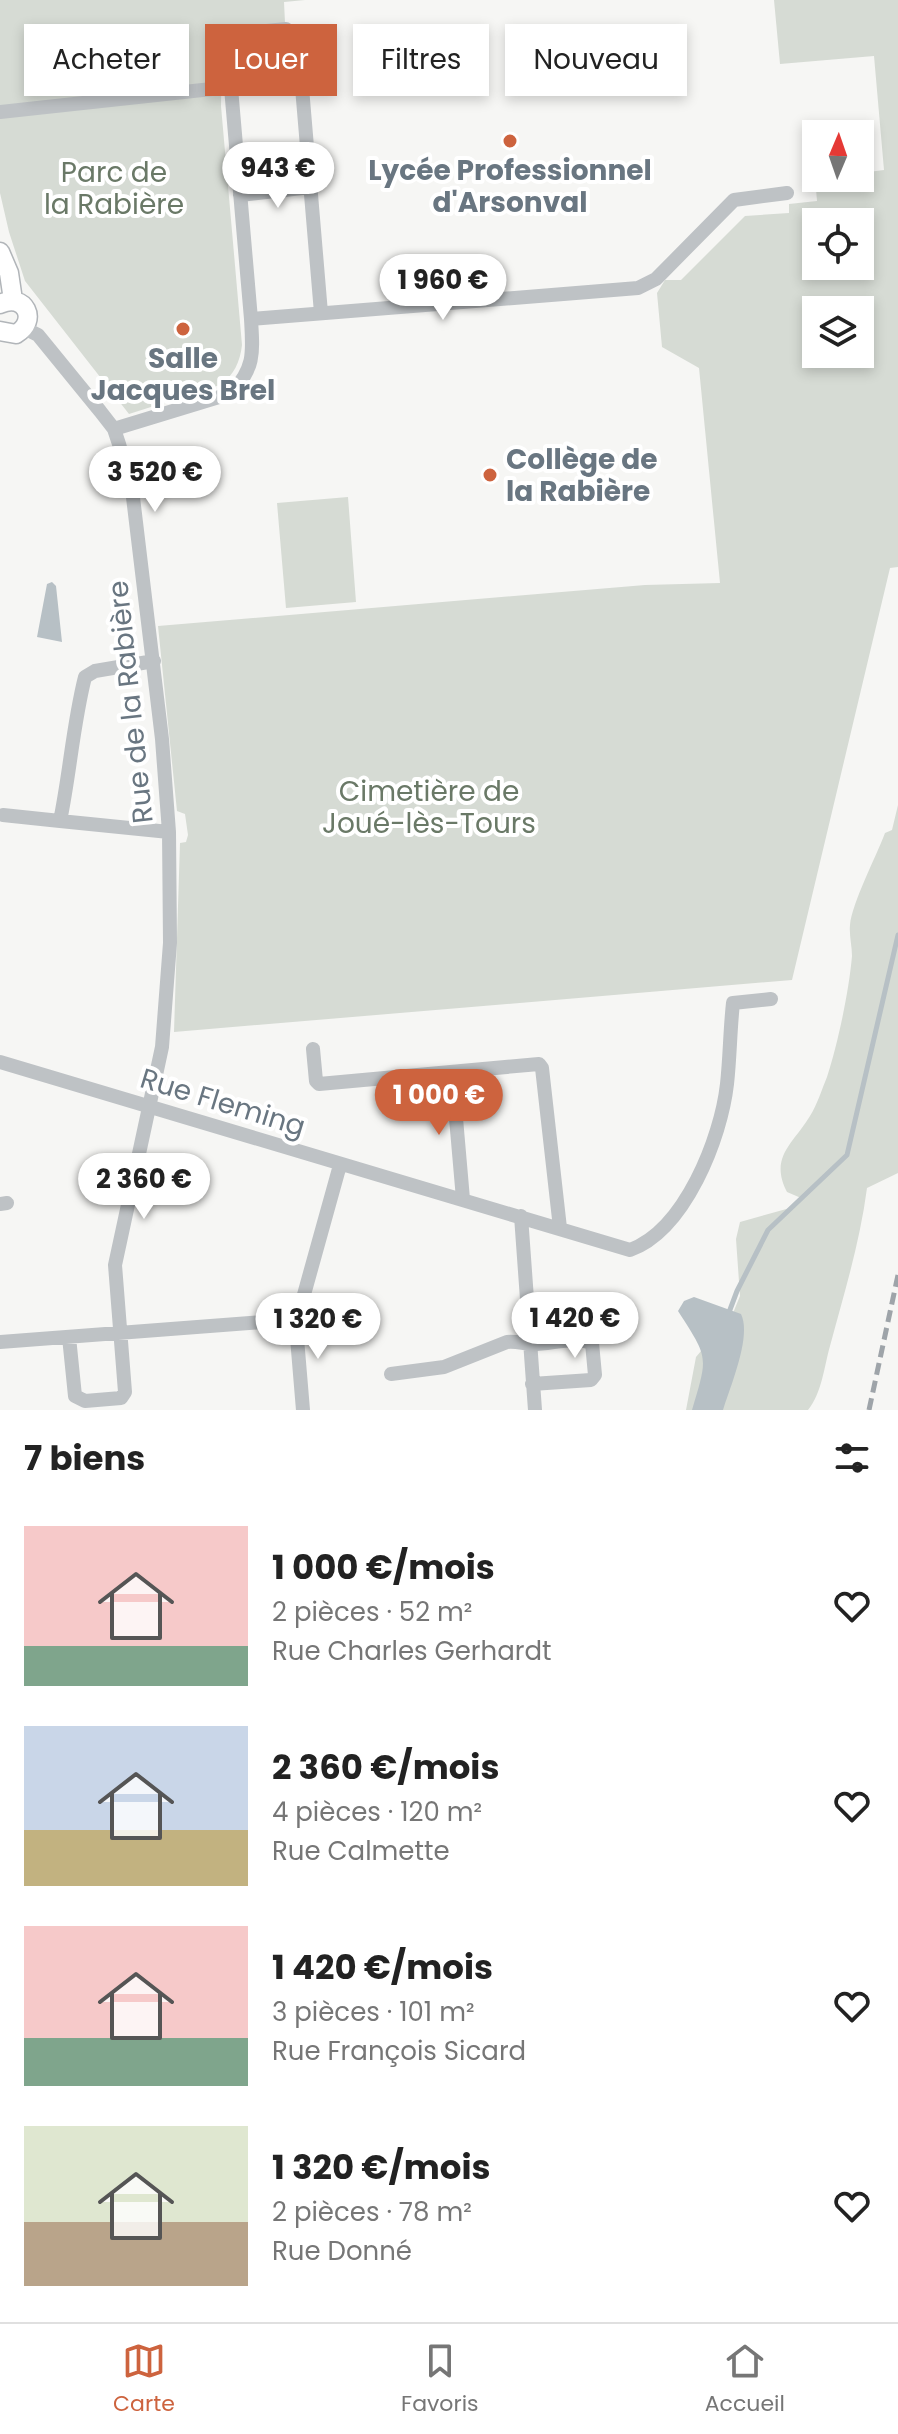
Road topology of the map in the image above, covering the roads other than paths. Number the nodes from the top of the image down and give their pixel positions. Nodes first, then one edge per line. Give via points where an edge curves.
1 (205, 90) edge
2 (231, 96) edge
3 (303, 96) edge
4 (0, 112) edge
5 (311, 187) junction
6 (787, 193) dead end
7 (240, 195) junction
8 (0, 252) edge
9 (6, 302) edge
10 (321, 313) junction
11 (251, 319) junction
12 (24, 328) junction
13 (0, 332) edge
14 (114, 429) junction
15 (154, 661) junction
16 (3, 815) dead end
17 (60, 821) junction
18 (169, 832) junction
19 (771, 999) dead end
20 (313, 1049) dead end
21 (0, 1062) edge
22 (452, 1072) junction
23 (148, 1107) junction
24 (340, 1165) junction
25 (463, 1199) junction
26 (521, 1216) junction
27 (560, 1228) junction
28 (295, 1314) junction
29 (119, 1333) junction
30 (69, 1337) junction
31 (0, 1342) edge
32 (529, 1344) junction
33 (391, 1374) dead end
34 (532, 1384) junction
35 (303, 1410) edge
36 (535, 1410) edge

1 - 4 street
2 - 7 street
3 - 5 street
5 - 7 street
5 - 10 street
6 - 10 street via 734,200 656,279 638,288
7 - 11 street
8 - 9 main road via 9,273
9 - 12 main road via 25,308
10 - 11 street
11 - 14 street via 251,364 232,393
12 - 13 main road via 10,335
12 - 14 street, Rue de la Rabière via 38,335
14 - 15 street, Rue de la Rabière via 132,489
15 - 17 street via 85,677
15 - 18 street, Rue de la Rabière
16 - 17 street
17 - 18 street
18 - 23 street, Rue de la Rabière via 170,943 162,1047
19 - 27 street, Rue Fleming via 733,1003 723,1107 695,1185 660,1229 645,1245 630,1250
20 - 22 street via 319,1084
21 - 23 street, Rue Fleming
22 - 25 street
22 - 27 street via 539,1064 542,1068
23 - 24 street, Rue Fleming
23 - 29 street, Rue de la Rabière via 115,1265
24 - 25 street, Rue Fleming
24 - 28 street
25 - 26 street, Rue Fleming
26 - 27 street, Rue Fleming
26 - 32 street
28 - 29 street via 290,1320
28 - 35 street
29 - 30 street
29 - 30 street, Rue de la Rabière via 125,1392 117,1399 85,1401 75,1396
30 - 31 street
32 - 33 street via 496,1344 444,1367
32 - 34 street
32 - 34 street via 592,1343 595,1375 591,1380
34 - 36 street

